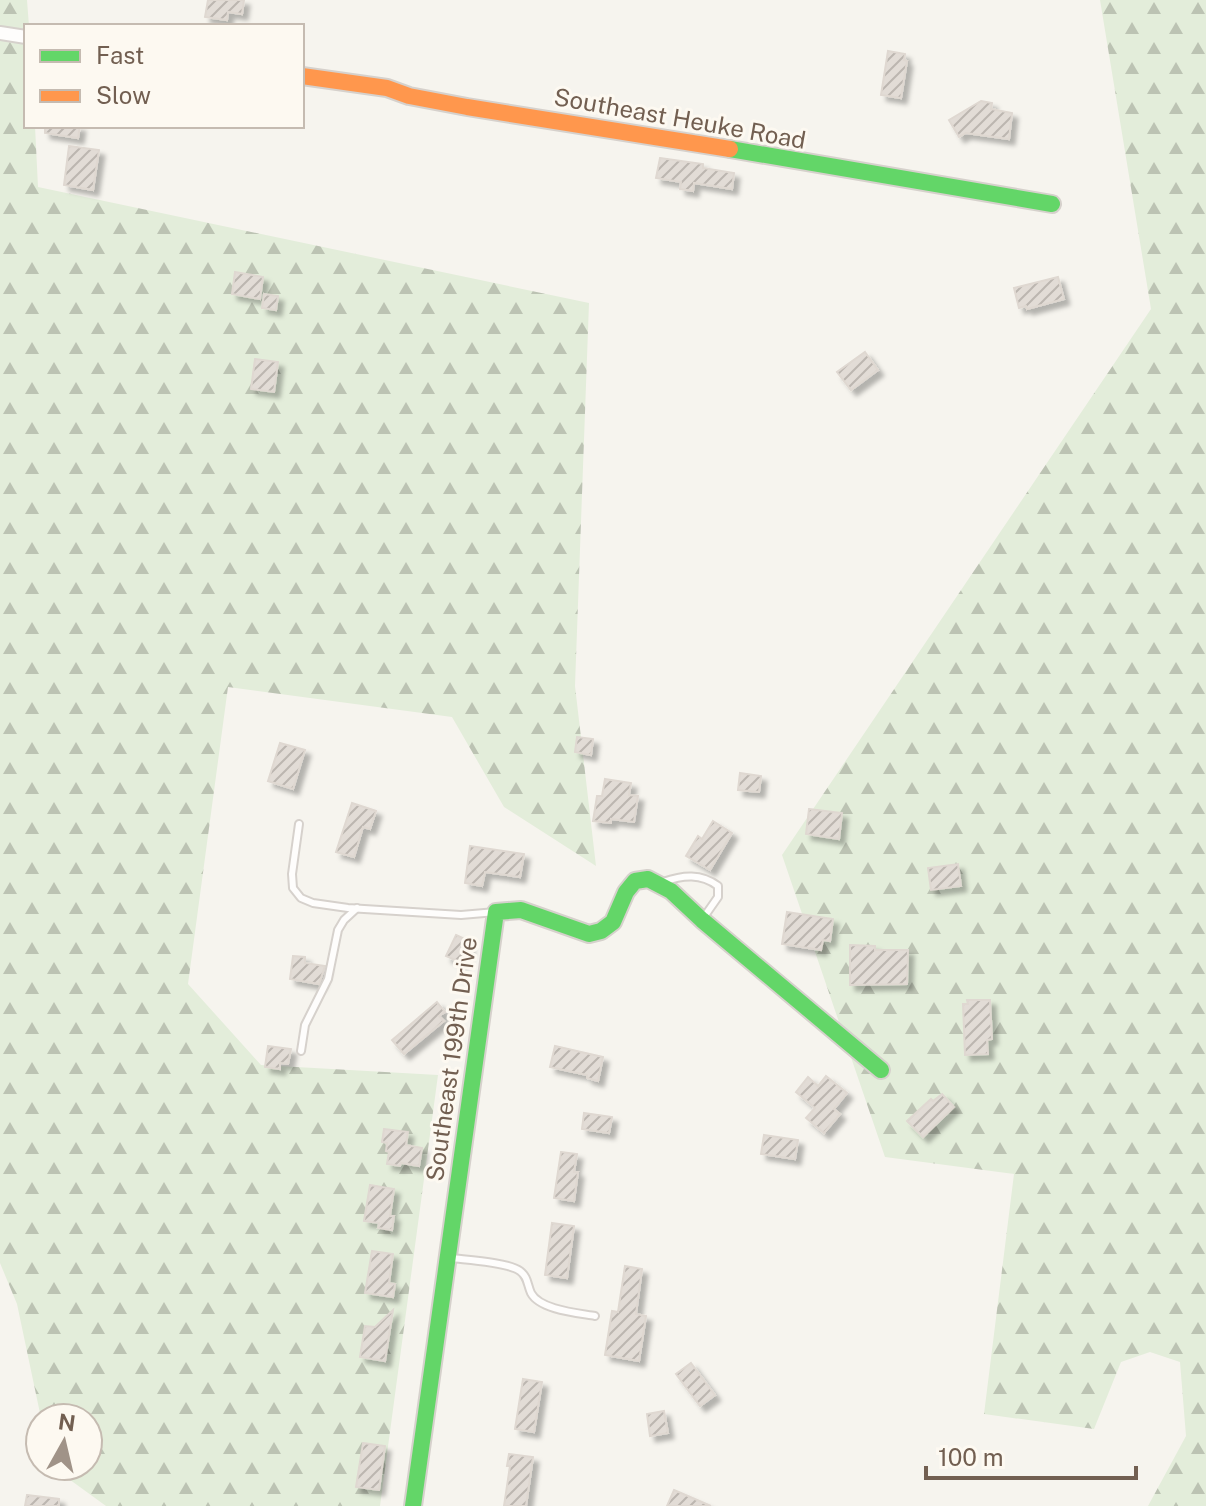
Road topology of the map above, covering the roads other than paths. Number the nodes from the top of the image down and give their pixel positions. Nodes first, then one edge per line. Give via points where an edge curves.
1 (0, 33) edge
2 (24, 37) edge
3 (304, 76) edge
4 (1052, 204) dead end
5 (299, 824) dead end
6 (660, 884) junction
7 (357, 908) junction
8 (496, 912) junction
9 (702, 920) junction
10 (301, 1051) dead end
11 (881, 1070) dead end
12 (448, 1258) junction
13 (595, 1316) dead end
14 (413, 1506) edge

1 - 2 street
3 - 4 street, Southeast Heuke Road
5 - 7 lane via 293,888 313,903
6 - 8 street, Southeast 199th Drive via 635,881 613,922 589,934 521,910
6 - 9 street
6 - 9 lane via 689,876 708,878 718,886 718,897
7 - 8 lane via 461,915
7 - 10 lane via 338,930 328,979 305,1025
8 - 12 street, Southeast 199th Drive
9 - 11 street
12 - 13 lane via 511,1266 527,1278 536,1299
12 - 14 street, Southeast 199th Drive

